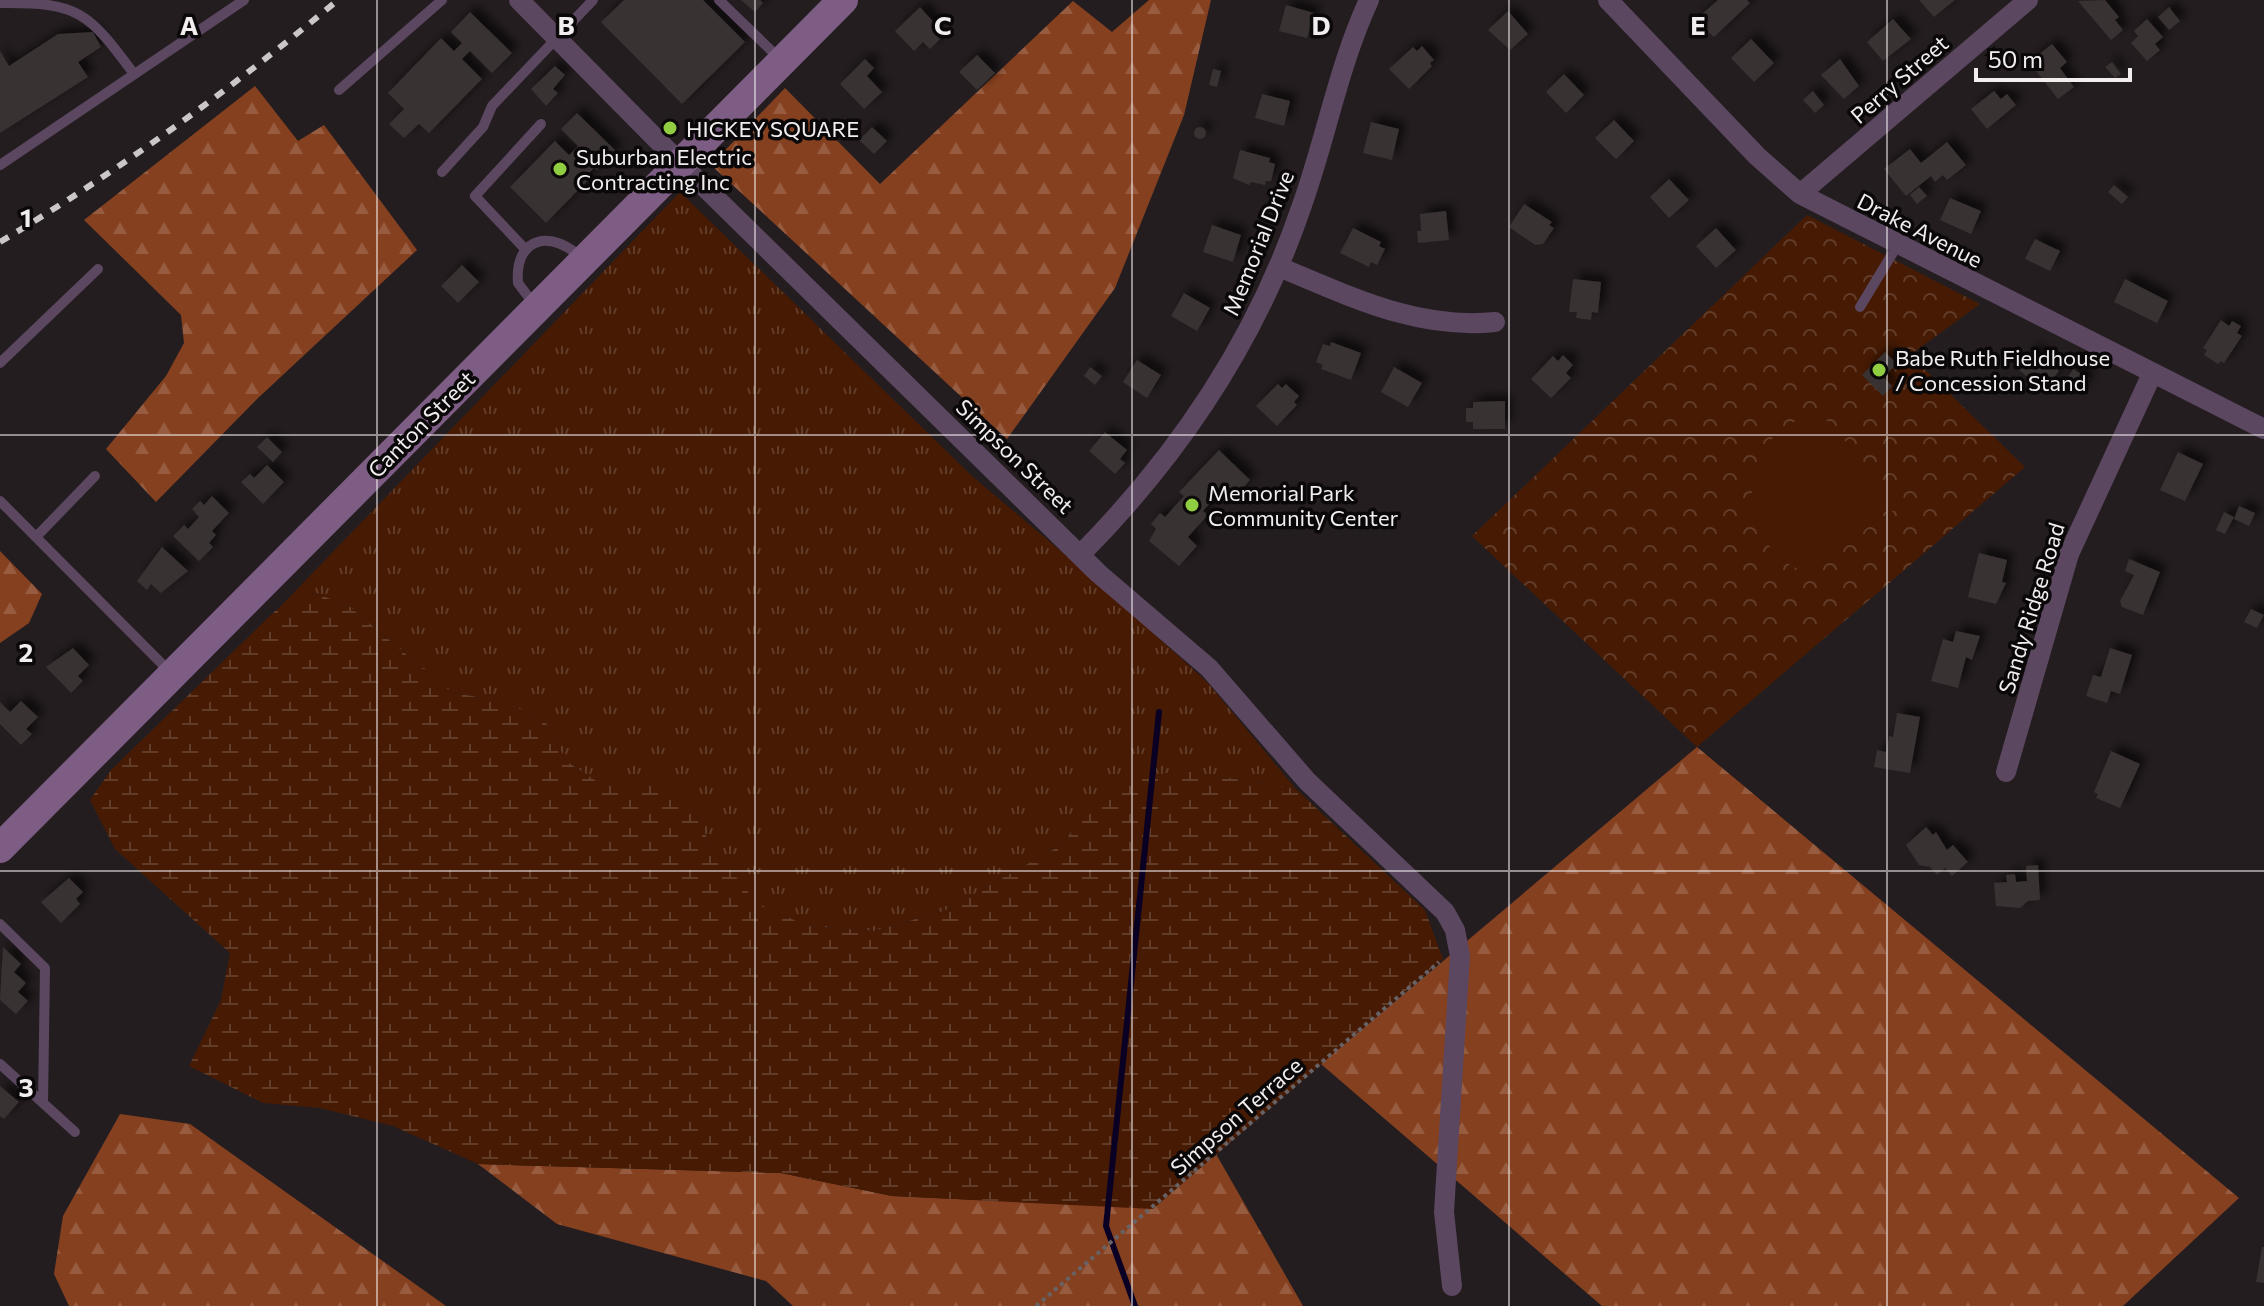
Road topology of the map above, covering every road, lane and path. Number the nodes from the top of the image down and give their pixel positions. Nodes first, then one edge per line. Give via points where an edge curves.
1 (442, 0) edge
2 (519, 0) edge
3 (593, 0) edge
4 (719, 0) edge
5 (843, 0) edge
6 (1369, 0) edge
7 (1608, 0) edge
8 (2028, 0) edge
9 (241, 1) edge
10 (0, 3) edge
11 (556, 38) junction
12 (782, 61) junction
13 (134, 74) junction
14 (339, 90) dead end
15 (541, 124) dead end
16 (681, 164) junction
17 (0, 165) edge
18 (442, 172) dead end
19 (1800, 194) junction
20 (1897, 246) junction
21 (526, 250) junction
22 (585, 261) junction
23 (1279, 267) junction
24 (98, 269) dead end
25 (537, 307) junction
26 (1860, 307) dead end
27 (1495, 322) dead end
28 (0, 363) edge
29 (2152, 374) junction
30 (2264, 429) edge
31 (95, 476) dead end
32 (0, 501) edge
33 (36, 537) junction
34 (1081, 554) junction
35 (172, 675) junction
36 (2006, 772) dead end
37 (0, 848) edge
38 (1, 928) edge
39 (1460, 956) junction
40 (0, 1064) edge
41 (43, 1103) junction
42 (75, 1132) dead end
43 (1452, 1286) dead end
44 (1036, 1306) edge

1 - 14 lane
2 - 11 street, Simpson Street
3 - 11 lane
4 - 12 lane
5 - 12 main road, Canton Street
6 - 23 street, Memorial Drive
7 - 19 street, Drake Avenue
8 - 19 street, Perry Street
9 - 13 lane
10 - 13 lane via 45,2 81,15 98,27
11 - 16 street, Simpson Street
11 - 18 lane via 492,106 483,127
12 - 16 main road, Canton Street
13 - 17 lane
15 - 21 lane via 475,196
16 - 22 main road, Canton Street
16 - 34 street, Simpson Street
19 - 20 street, Drake Avenue
20 - 26 lane
20 - 29 street, Drake Avenue
21 - 22 lane via 547,240 559,241
21 - 25 lane via 518,283
22 - 25 main road, Canton Street
23 - 27 street via 1406,318
23 - 34 street, Memorial Drive via 1200,411 1162,463
24 - 28 lane
25 - 35 main road, Canton Street
29 - 30 street, Drake Avenue
29 - 36 street, Sandy Ridge Road via 2069,554
31 - 33 lane
32 - 33 lane
33 - 35 lane
34 - 39 street, Simpson Street via 1209,668 1307,781 1436,901 1455,930
35 - 37 main road, Canton Street
38 - 41 lane via 45,968
39 - 43 street via 1444,1212
39 - 44 path, Simpson Terrace via 1443,959
40 - 41 lane
41 - 42 lane

